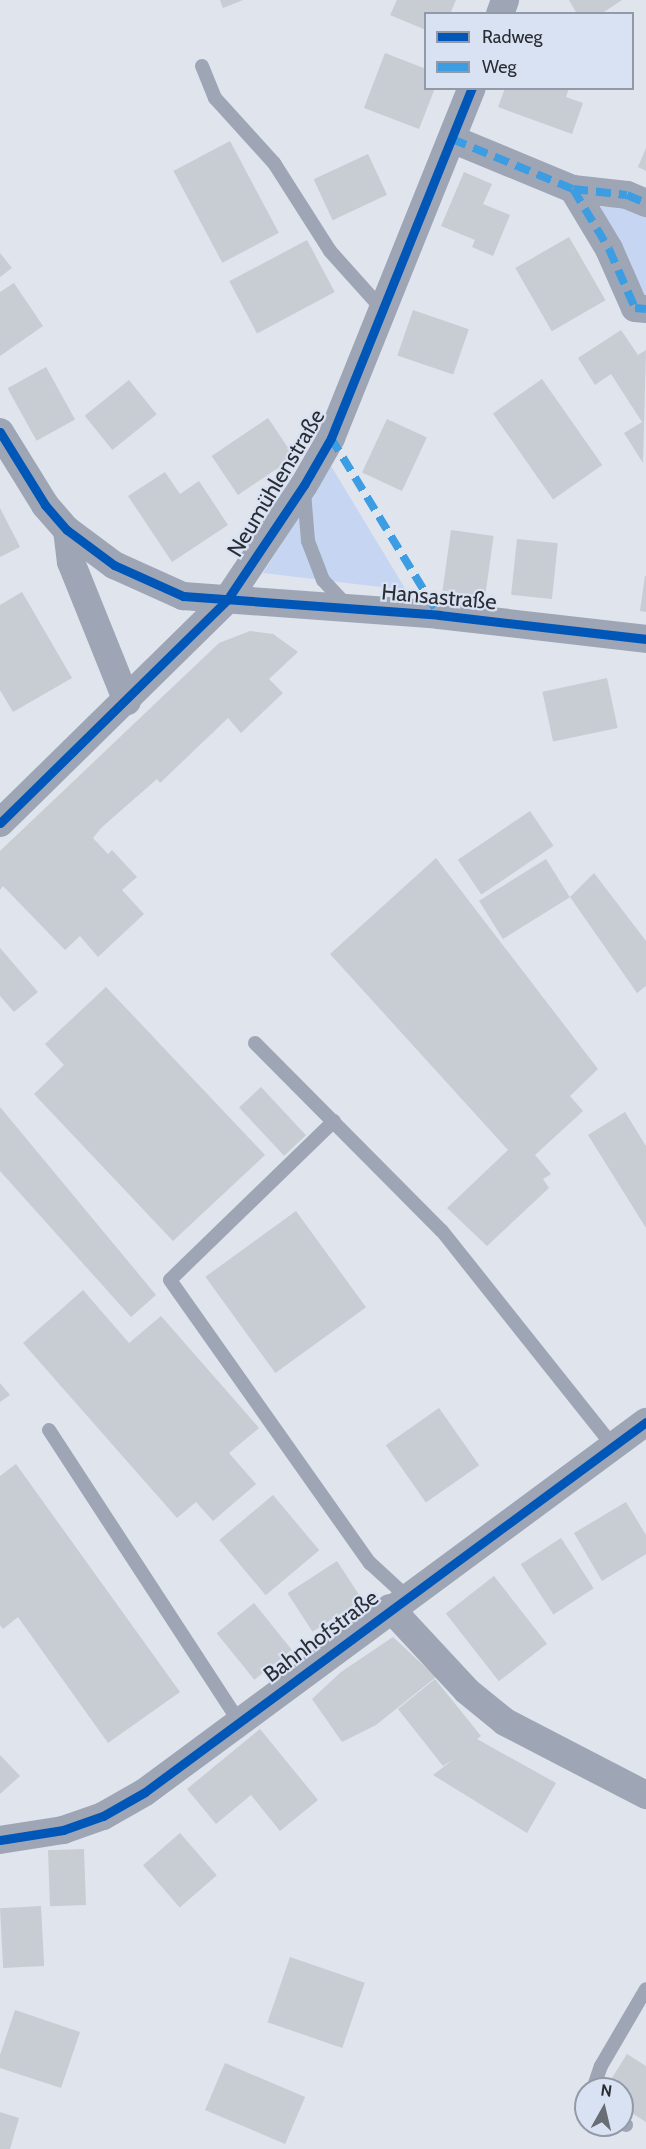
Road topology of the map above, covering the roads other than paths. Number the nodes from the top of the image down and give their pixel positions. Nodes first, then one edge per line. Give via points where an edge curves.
1 (202, 66) dead end
2 (470, 90) edge
3 (452, 139) junction
4 (573, 189) junction
5 (646, 203) edge
6 (646, 309) edge
7 (383, 310) junction
8 (0, 432) edge
9 (303, 485) junction
10 (67, 530) junction
11 (227, 600) junction
12 (350, 608) junction
13 (646, 639) edge
14 (127, 701) junction
15 (0, 823) edge
16 (255, 1042) dead end
17 (334, 1121) junction
18 (646, 1422) edge
19 (49, 1430) dead end
20 (613, 1446) junction
21 (398, 1602) junction
22 (239, 1722) junction
23 (646, 1796) edge
24 (0, 1840) edge
25 (646, 1989) edge
26 (597, 2077) edge

1 - 7 lane via 214,98 274,163 330,251
2 - 3 street, Neumühlenstraße
3 - 4 street
3 - 7 street, Neumühlenstraße
4 - 5 street via 627,195
4 - 6 street via 609,249 635,308
7 - 9 street, Neumühlenstraße via 331,438
8 - 10 street, Hansastraße via 45,505
9 - 11 street, Neumühlenstraße
9 - 12 lane via 308,541 323,580
10 - 11 street, Hansastraße via 114,566 149,583 183,596
10 - 14 street via 71,562
11 - 12 street, Hansastraße
11 - 14 street, Neumühlenstraße
12 - 13 street, Hansastraße
14 - 15 street, Neumühlenstraße
16 - 17 lane
17 - 20 lane via 442,1231
17 - 21 lane via 170,1280
18 - 20 street, Bahnhofstraße
19 - 22 lane
20 - 21 street, Bahnhofstraße
21 - 22 street, Bahnhofstraße
21 - 23 street via 467,1691 505,1722
22 - 24 street, Bahnhofstraße via 145,1792 103,1816 63,1830
25 - 26 lane

